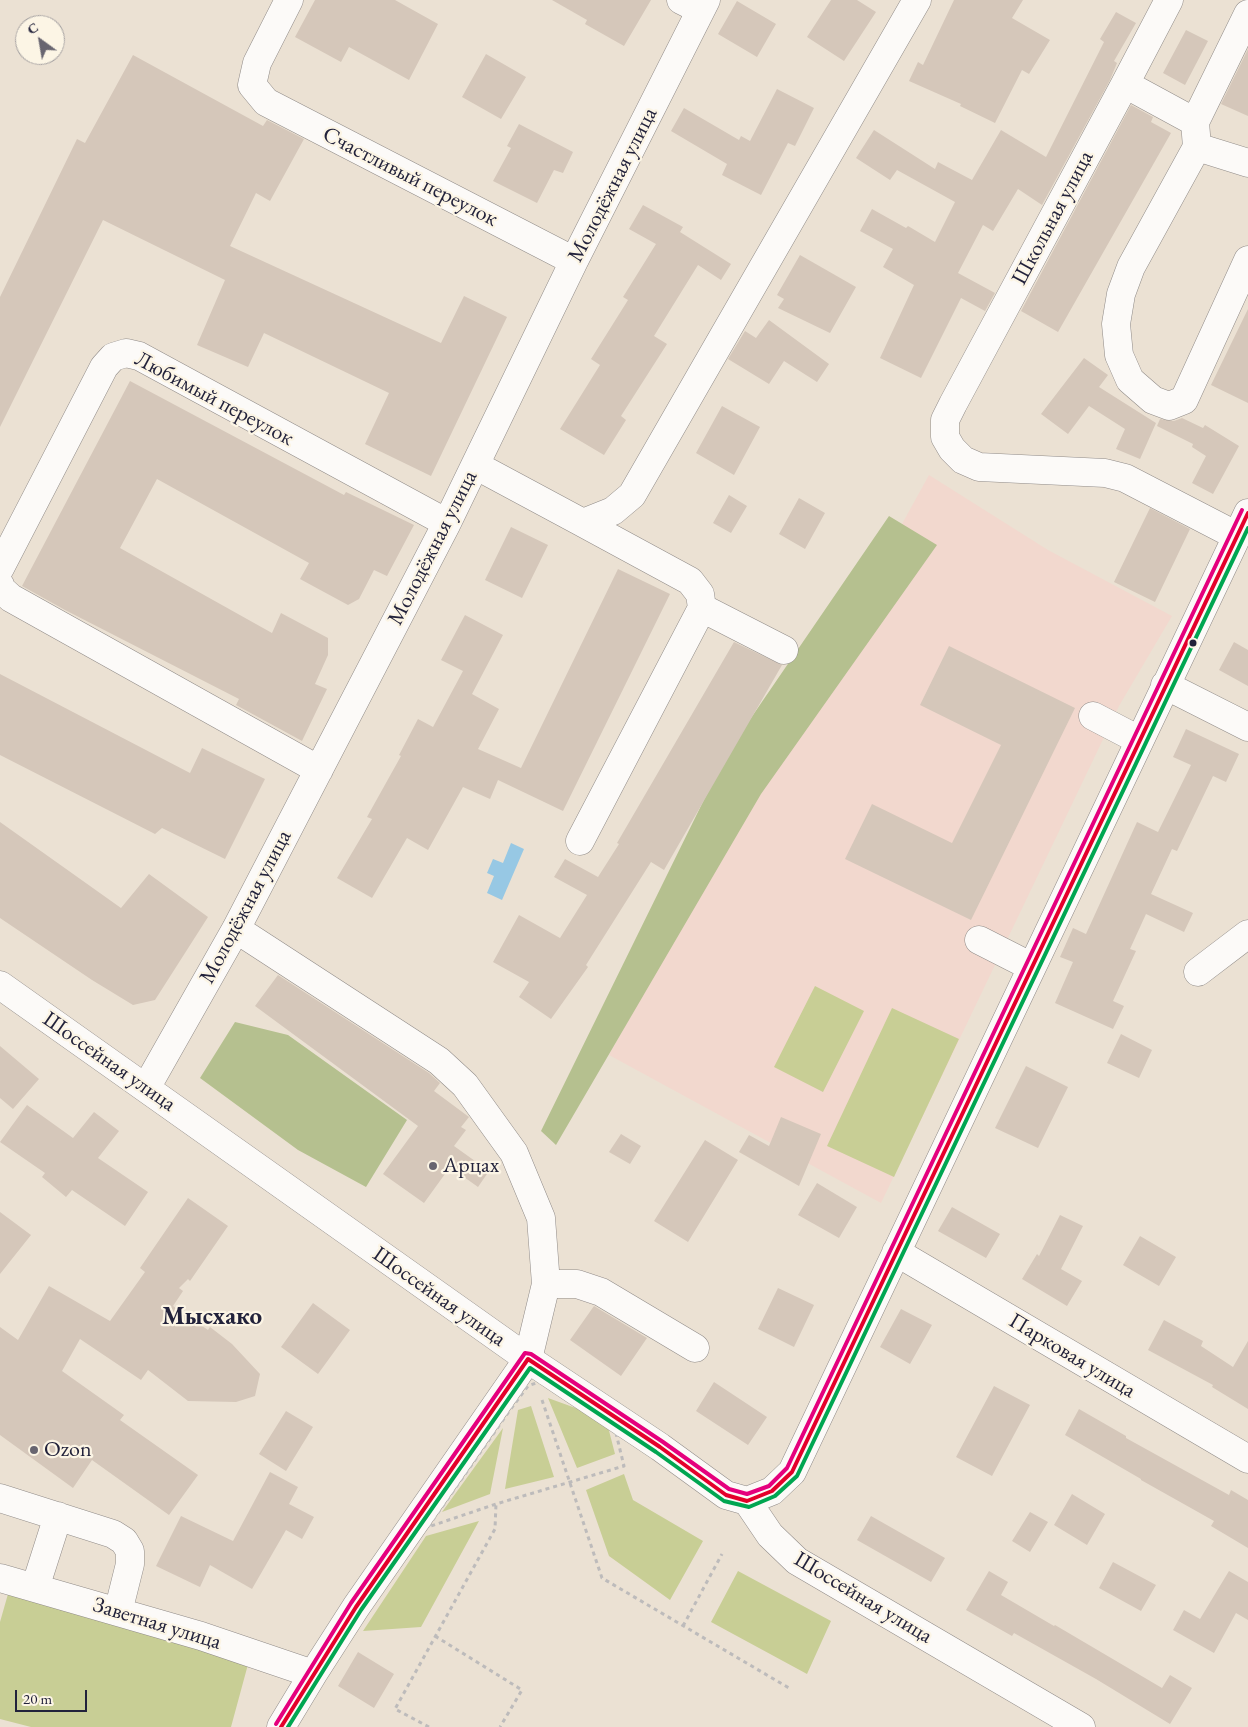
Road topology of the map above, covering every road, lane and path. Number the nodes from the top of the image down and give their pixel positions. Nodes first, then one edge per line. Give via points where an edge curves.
1 (289, 0) edge
2 (917, 0) edge
3 (1168, 0) edge
4 (696, 4) edge
5 (1248, 14) edge
6 (1125, 84) junction
7 (1196, 134) junction
8 (1248, 163) edge
9 (1248, 260) edge
10 (574, 261) junction
11 (476, 465) junction
12 (447, 523) junction
13 (582, 523) junction
14 (1243, 525) edge
15 (0, 568) edge
16 (0, 585) edge
17 (702, 608) junction
18 (784, 650) dead end
19 (1166, 685) junction
20 (1093, 716) dead end
21 (1248, 727) edge
22 (1139, 740) junction
23 (319, 770) junction
24 (580, 841) dead end
25 (236, 929) junction
26 (1248, 934) edge
27 (979, 940) dead end
28 (1032, 967) junction
29 (1198, 972) dead end
30 (0, 985) edge
31 (146, 1088) junction
32 (896, 1252) junction
33 (546, 1284) junction
34 (695, 1348) dead end
35 (532, 1371) junction
36 (1248, 1459) edge
37 (570, 1482) junction
38 (0, 1498) edge
39 (747, 1501) junction
40 (496, 1504) junction
41 (58, 1516) junction
42 (722, 1554) dead end
43 (0, 1578) edge
44 (35, 1588) junction
45 (118, 1612) junction
46 (683, 1626) junction
47 (435, 1636) junction
48 (312, 1674) junction
49 (789, 1688) dead end
50 (290, 1724) edge
51 (429, 1727) edge
52 (500, 1727) edge
53 (1081, 1727) edge

1 - 10 street, Счастливый переулок via 257,63 252,85 266,102
2 - 13 street via 632,495 614,511
3 - 6 street, Школьная улица
4 - 10 street, Молодёжная улица
5 - 7 street
6 - 7 street
6 - 14 street, Школьная улица via 953,404 945,420 945,437 963,460 979,466 1105,473
7 - 8 street
7 - 9 street via 1131,267 1121,294 1116,324 1120,355 1130,380 1153,400 1169,406 1184,400
10 - 11 street, Молодёжная улица
11 - 12 street, Молодёжная улица
11 - 13 street
12 - 15 street, Любимый переулок via 138,356 126,353 113,357 104,367
12 - 23 street, Молодёжная улица
13 - 17 street via 690,581 700,594
14 - 19 street
16 - 23 street via 11,598
17 - 18 street
17 - 24 street
19 - 21 street
19 - 22 street
20 - 22 street
22 - 28 street
23 - 25 street, Молодёжная улица
25 - 31 street, Молодёжная улица
25 - 33 street via 439,1061 465,1085 514,1153 541,1218
26 - 29 street
27 - 28 street
28 - 32 street
30 - 31 street, Шоссейная улица
31 - 35 street, Шоссейная улица
32 - 36 street, Парковая улица
32 - 39 street via 792,1472 772,1491
33 - 34 street via 577,1284 601,1292
33 - 35 street
35 - 37 path
35 - 37 path via 613,1421 624,1466
35 - 39 street, Шоссейная улица via 660,1447 726,1495
35 - 40 path via 528,1386 428,1527
35 - 48 street via 356,1608
37 - 40 path
37 - 46 path via 602,1578
38 - 41 street
39 - 53 street, Шоссейная улица via 770,1536 797,1561
40 - 47 path via 495,1529
41 - 44 street
41 - 45 street via 114,1534 124,1541 130,1552 130,1564
42 - 46 path
43 - 44 street, Заветная улица
44 - 45 street, Заветная улица
45 - 48 street, Заветная улица
46 - 49 path
47 - 51 path via 395,1709
47 - 52 path via 522,1690
48 - 50 street

